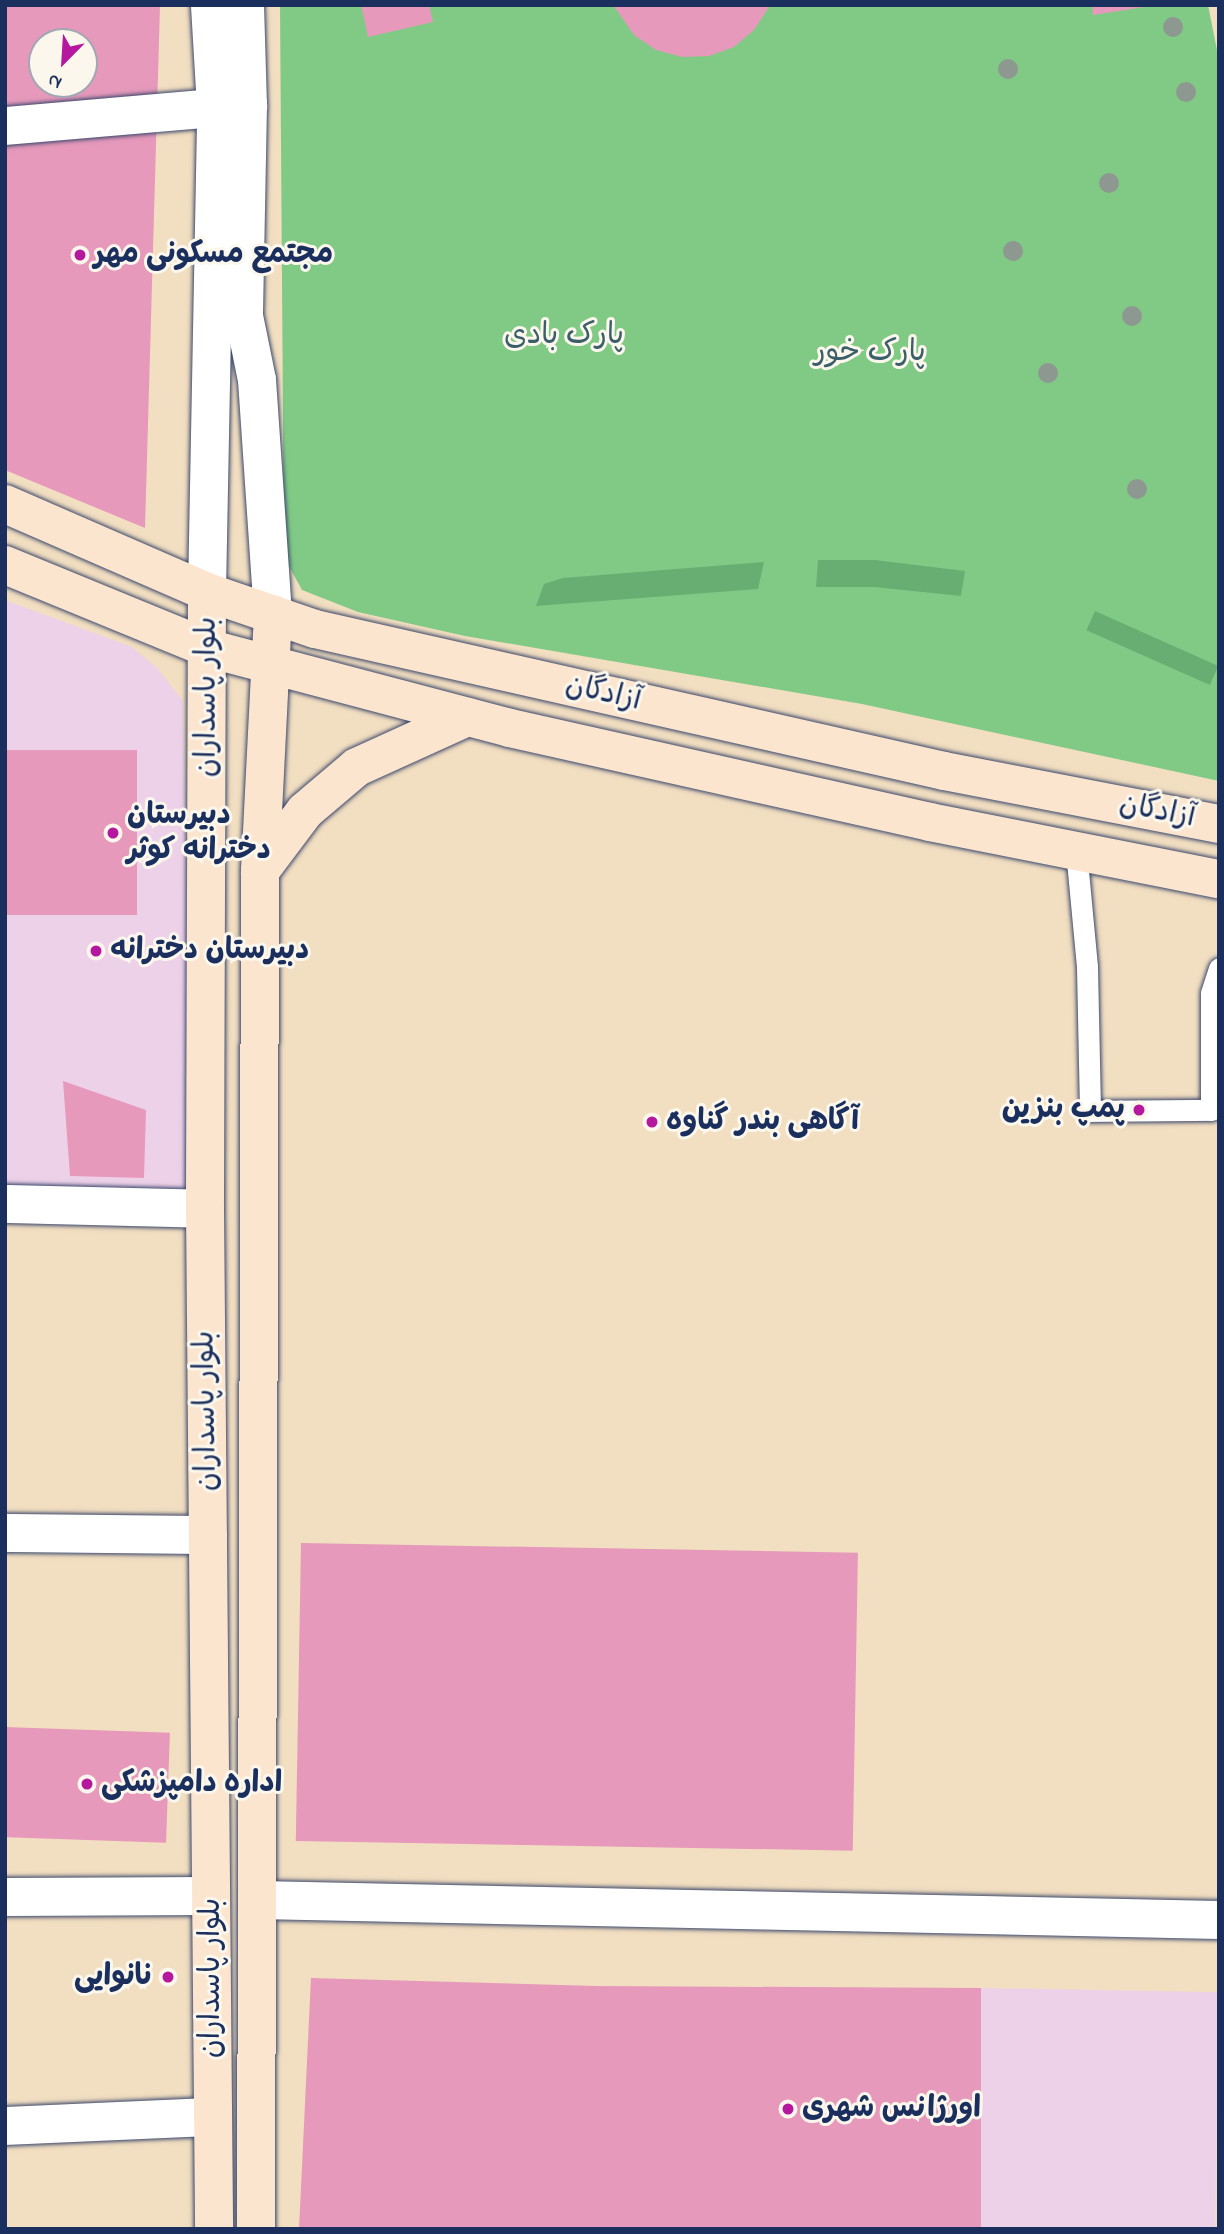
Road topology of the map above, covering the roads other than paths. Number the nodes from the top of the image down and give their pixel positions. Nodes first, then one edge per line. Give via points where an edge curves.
1 (210, 5) edge
2 (245, 5) edge
3 (232, 106) junction
4 (5, 126) edge
5 (5, 504) edge
6 (5, 565) edge
7 (207, 592) junction
8 (273, 614) junction
9 (207, 648) junction
10 (272, 666) junction
11 (467, 717) junction
12 (1219, 824) edge
13 (1076, 850) junction
14 (260, 872) junction
15 (1219, 879) edge
16 (1219, 968) edge
17 (261, 1130) junction
18 (205, 1131) junction
19 (5, 1204) edge
20 (205, 1209) junction
21 (5, 1533) edge
22 (208, 1535) junction
23 (211, 1896) junction
24 (5, 1897) edge
25 (258, 1900) junction
26 (1219, 1920) edge
27 (213, 2117) junction
28 (5, 2126) edge
29 (214, 2229) edge
30 (256, 2229) edge

1 - 3 street
2 - 3 street
3 - 4 street
3 - 7 street
3 - 8 street via 244,316 257,380
5 - 7 main road, آزادگان
6 - 9 main road, آزادگان
7 - 8 main road, آزادگان
7 - 9 main road, بلوار پاسداران
8 - 10 main road, بلوار پاسداران
8 - 12 main road, آزادگان via 315,629 944,771
9 - 10 main road, آزادگان
9 - 18 main road, بلوار پاسداران
10 - 11 main road, آزادگان
10 - 14 main road, بلوار پاسداران
11 - 13 main road, آزادگان
11 - 14 main road via 357,767 305,811
13 - 15 main road, آزادگان
13 - 16 lane via 1087,967 1090,1111 1211,1110 1212,993
14 - 17 main road, بلوار پاسداران
17 - 18 main road
17 - 25 main road, بلوار پاسداران
18 - 20 main road, بلوار پاسداران
19 - 20 street
20 - 22 main road, بلوار پاسداران
21 - 22 street
22 - 23 main road, بلوار پاسداران
23 - 24 street
23 - 27 main road, بلوار پاسداران
25 - 26 street
25 - 30 main road, بلوار پاسداران
27 - 28 street
27 - 29 main road, بلوار پاسداران

